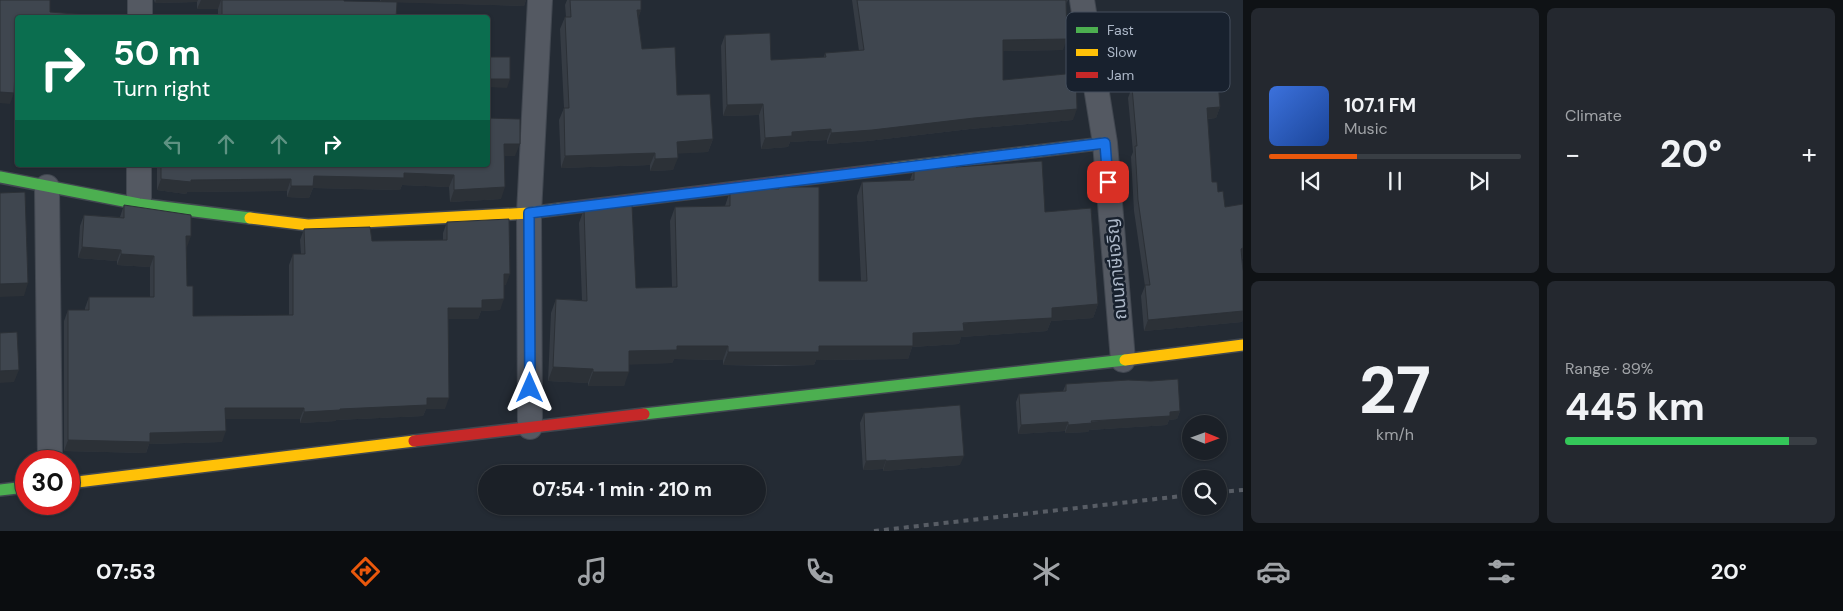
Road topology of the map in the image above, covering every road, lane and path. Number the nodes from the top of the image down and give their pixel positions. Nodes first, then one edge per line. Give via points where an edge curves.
1 (140, 0) edge
2 (540, 0) edge
3 (140, 15) edge
4 (1097, 92) edge
5 (1105, 143) junction
6 (139, 167) edge
7 (0, 177) edge
8 (47, 187) junction
9 (139, 204) junction
10 (529, 213) junction
11 (1243, 345) edge
12 (1123, 360) junction
13 (530, 427) junction
14 (50, 450) edge
15 (80, 482) edge
16 (15, 488) edge
17 (0, 490) edge

1 - 3 street
2 - 10 street
4 - 5 street, ถนนภาษีเจริญ
5 - 10 street
5 - 12 street, ถนนภาษีเจริญ
6 - 9 street
7 - 8 street
8 - 9 street
8 - 14 street
9 - 10 street via 308,225
10 - 13 street
11 - 12 street
12 - 13 street
13 - 15 street
16 - 17 street

